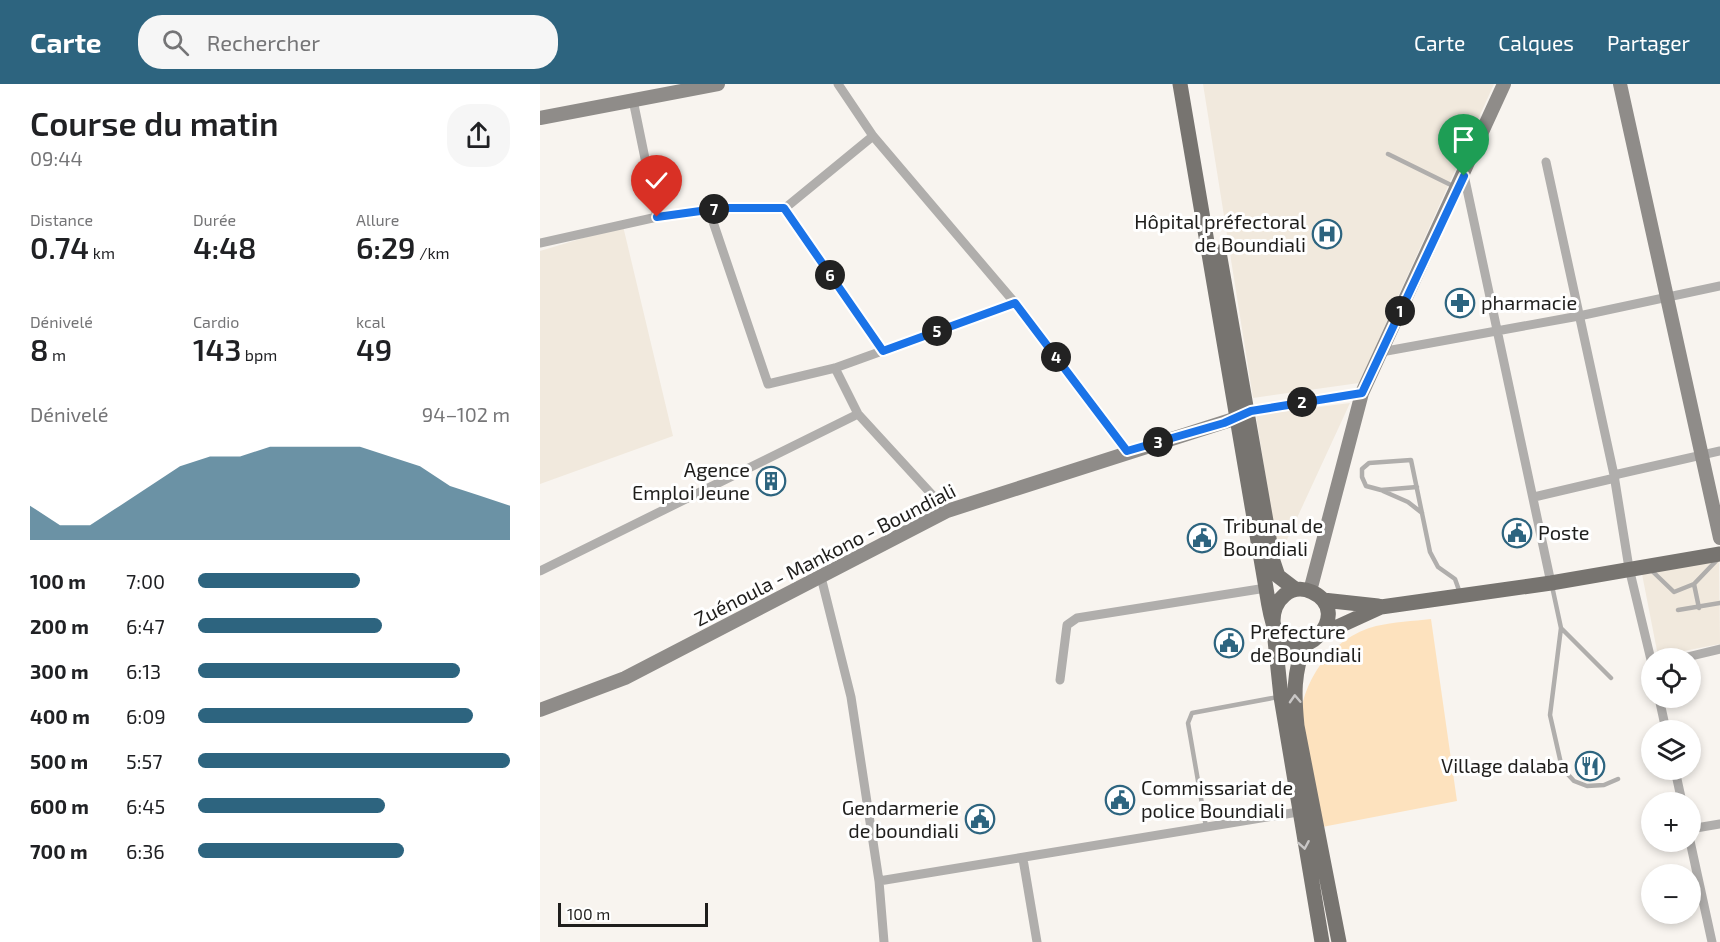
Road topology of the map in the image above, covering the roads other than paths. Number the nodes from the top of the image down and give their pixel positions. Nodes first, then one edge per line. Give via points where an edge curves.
1 (718, 84) edge
2 (838, 84) edge
3 (1180, 84) edge
4 (1191, 84) edge
5 (1507, 84) edge
6 (1620, 84) edge
7 (633, 100) junction
8 (540, 117) edge
9 (873, 136) junction
10 (1388, 154) dead end
11 (1546, 162) dead end
12 (1461, 182) junction
13 (784, 208) junction
14 (709, 210) junction
15 (657, 217) junction
16 (540, 243) edge
17 (1720, 286) edge
18 (1669, 297) junction
19 (1015, 303) junction
20 (1579, 316) junction
21 (1499, 330) junction
22 (883, 351) junction
23 (1381, 352) junction
24 (835, 368) junction
25 (1362, 393) junction
26 (858, 414) junction
27 (1242, 416) junction
28 (1127, 451) junction
29 (1720, 452) edge
30 (1702, 455) junction
31 (1614, 476) junction
32 (1417, 487) junction
33 (1381, 490) junction
34 (1533, 497) junction
35 (947, 511) junction
36 (1422, 513) junction
37 (1720, 538) edge
38 (1720, 555) edge
39 (1646, 565) junction
40 (1629, 568) junction
41 (540, 571) edge
42 (820, 577) junction
43 (1551, 583) junction
44 (1694, 584) junction
45 (1266, 588) junction
46 (1309, 593) junction
47 (1460, 596) junction
48 (1720, 603) edge
49 (1381, 607) junction
50 (1699, 608) junction
51 (1678, 610) dead end
52 (1273, 621) junction
53 (1562, 628) junction
54 (1322, 634) junction
55 (1305, 644) junction
56 (1648, 648) edge
57 (1720, 649) edge
58 (1701, 654) edge
59 (1611, 678) dead end
60 (1060, 680) dead end
61 (1281, 697) junction
62 (540, 710) edge
63 (1618, 778) dead end
64 (1305, 810) junction
65 (1720, 824) edge
66 (1206, 827) junction
67 (1701, 827) edge
68 (1693, 852) edge
69 (1023, 858) junction
70 (879, 881) junction
71 (884, 942) edge
72 (1037, 942) edge
73 (1322, 942) edge
74 (1339, 942) edge
75 (1713, 942) edge

1 - 7 street
2 - 9 street
3 - 27 main road
4 - 27 main road
5 - 12 street
6 - 18 street
7 - 8 street
7 - 15 street
9 - 13 street
9 - 19 street
10 - 12 lane
11 - 20 street
12 - 21 street
12 - 23 street
13 - 14 street
13 - 22 street
14 - 15 street
14 - 24 street via 768,384
15 - 16 street
17 - 18 street
18 - 20 street
18 - 30 street
19 - 22 street
19 - 28 street
20 - 21 street
20 - 31 street
21 - 23 street
21 - 34 street
22 - 24 street
23 - 25 street
24 - 26 street
25 - 27 street
25 - 46 street
26 - 35 street
26 - 41 street
27 - 28 street, Zuénoula - Mankono - Boundiali
27 - 45 main road
27 - 46 main road via 1272,561 1278,576
28 - 35 street, Zuénoula - Mankono - Boundiali
29 - 30 street
30 - 31 street
30 - 37 street
31 - 34 street
31 - 40 street
32 - 33 lane
32 - 33 lane via 1411,460 1369,463 1362,469 1362,477 1366,486
32 - 36 lane
33 - 36 lane
34 - 43 street
35 - 42 street, Zuénoula - Mankono - Boundiali
36 - 47 lane via 1430,552 1438,567 1455,579
38 - 39 main road
38 - 44 lane
39 - 40 main road
39 - 44 lane via 1674,592
40 - 43 main road
40 - 56 street
42 - 62 street, Zuénoula - Mankono - Boundiali via 625,678
42 - 70 street via 851,697
43 - 47 main road
43 - 53 lane
44 - 50 lane
45 - 52 main road
45 - 60 street via 1077,618 1067,624
46 - 49 main road
46 - 52 main road via 1280,597
46 - 54 main road via 1328,617
47 - 49 main road
48 - 50 lane
49 - 54 main road
50 - 51 lane
52 - 55 main road via 1281,636
52 - 61 main road
53 - 59 lane
53 - 63 lane via 1550,715 1563,768 1574,781 1587,786 1604,785
54 - 55 main road
64 -> 55 main road via 1293,694 1296,666
57 - 58 street
61 - 64 main road
61 - 66 lane via 1192,713 1188,723
64 - 66 street
64 -> 73 main road
64 - 74 main road
65 - 67 street
66 - 69 street
68 - 75 street
69 - 70 street
69 - 72 street
70 - 71 street

